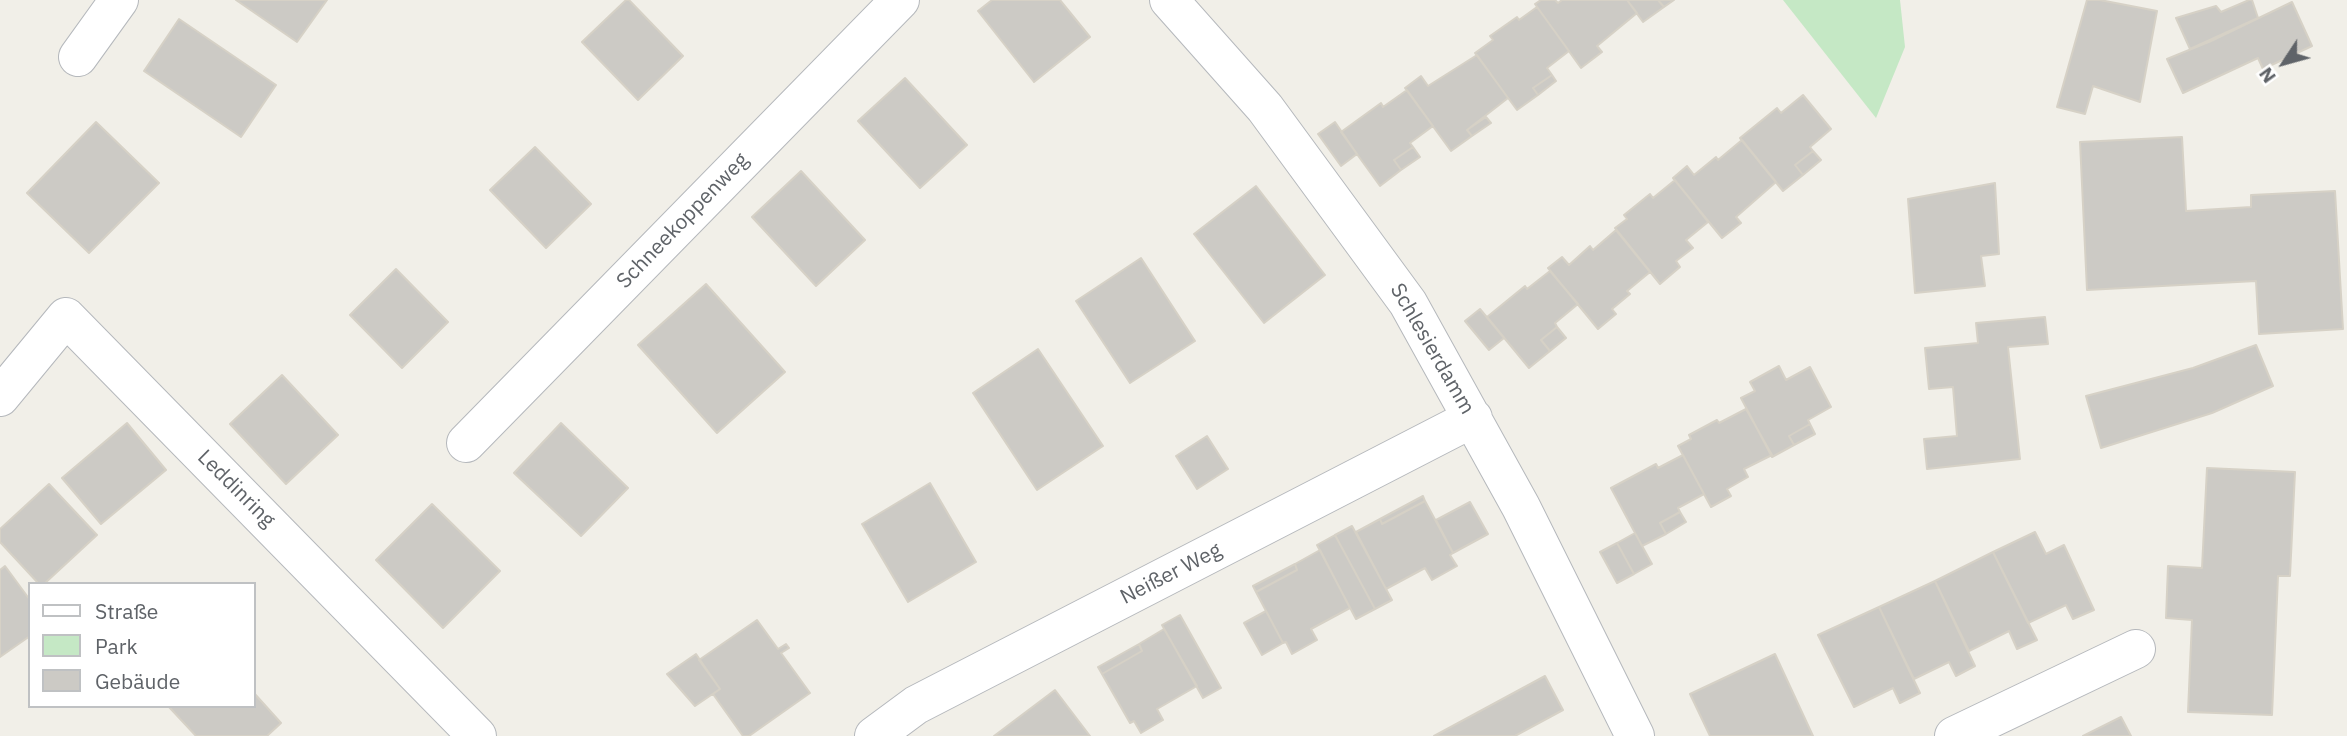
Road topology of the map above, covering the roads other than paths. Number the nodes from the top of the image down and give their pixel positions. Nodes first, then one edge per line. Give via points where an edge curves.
1 (119, 0) edge
2 (900, 0) edge
3 (1169, 0) edge
4 (78, 57) dead end
5 (0, 397) edge
6 (1473, 418) junction
7 (466, 443) dead end
8 (2136, 649) dead end
9 (477, 736) edge
10 (874, 736) edge
11 (1635, 736) edge
12 (1954, 736) edge

1 - 4 street
2 - 7 street, Schneekoppenweg
3 - 6 street, Schlesierdamm via 1265,108 1408,303
5 - 9 street, Leddinring via 66,317
6 - 10 street, Neißer Weg via 916,705
6 - 11 street, Schlesierdamm
8 - 12 street

